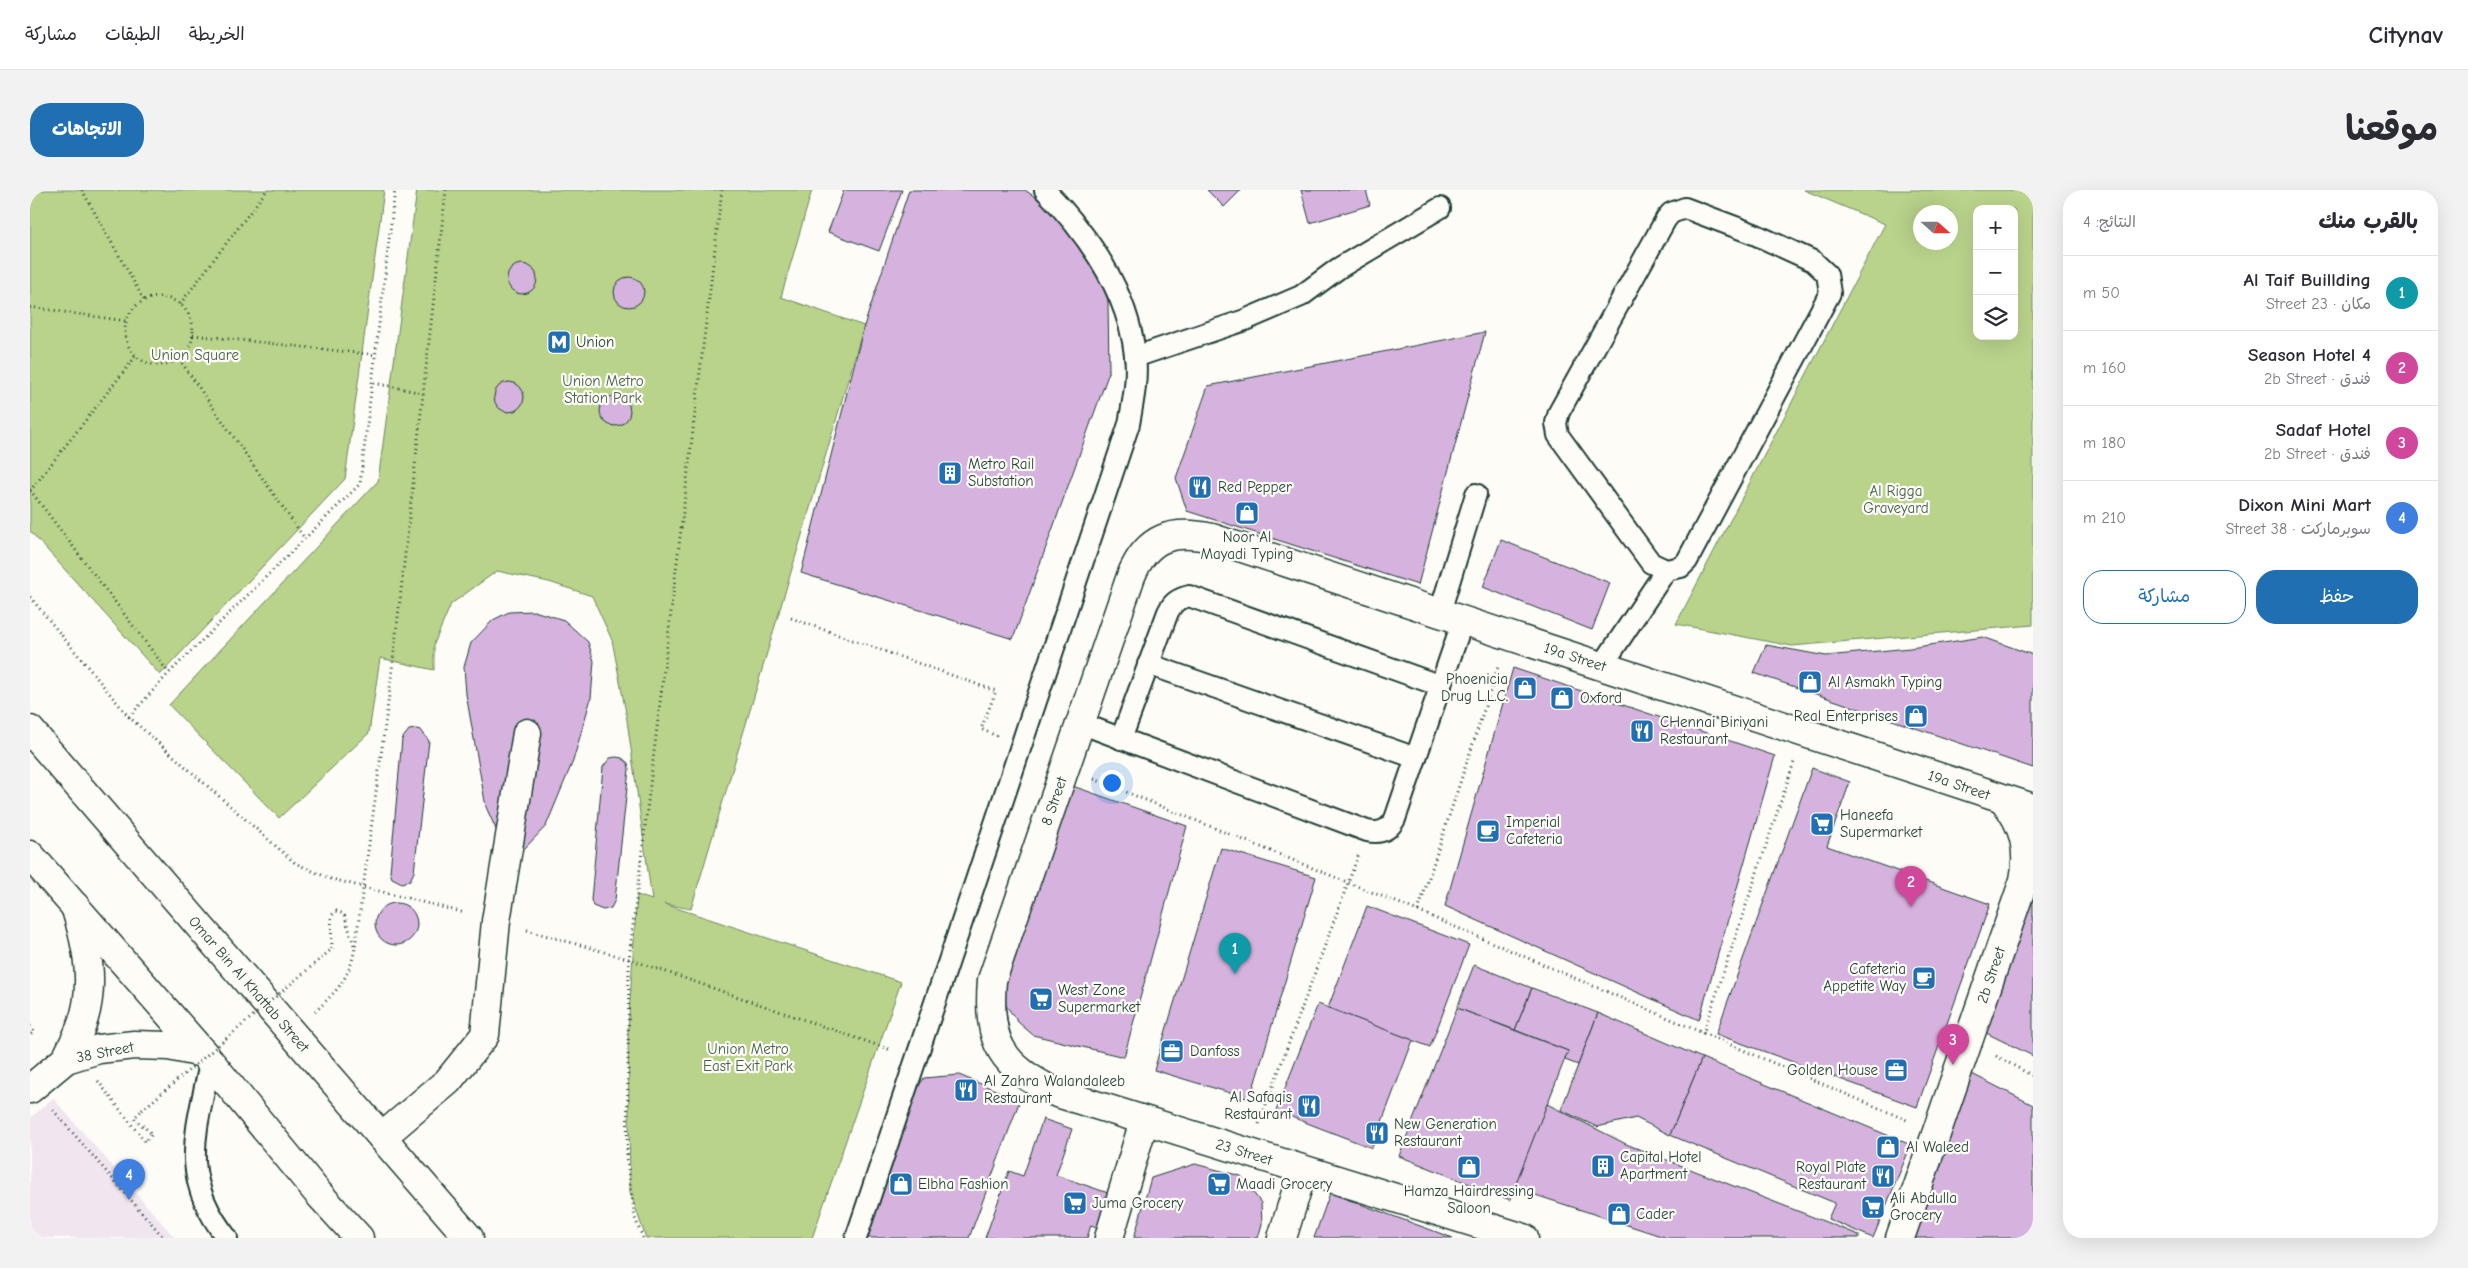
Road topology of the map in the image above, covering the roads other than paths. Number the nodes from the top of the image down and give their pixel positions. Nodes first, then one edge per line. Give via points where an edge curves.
1 (1045, 190) edge
2 (1440, 208) dead end
3 (1135, 357) junction
4 (1476, 494) dead end
5 (1666, 570) junction
6 (1131, 576) joint
7 (1451, 616) junction
8 (1148, 664) junction
9 (1602, 666) junction
10 (1440, 686) junction
11 (1080, 724) junction
12 (30, 730) edge
13 (527, 733) dead end
14 (1121, 738) junction
15 (1416, 758) junction
16 (2004, 800) junction
17 (2033, 808) edge
18 (34, 863) edge
19 (75, 906) junction
20 (992, 1028) joint
21 (206, 1058) junction
22 (66, 1059) junction
23 (39, 1097) edge
24 (1144, 1121) junction
25 (382, 1137) junction
26 (1304, 1170) junction
27 (227, 1238) edge
28 (359, 1238) edge
29 (469, 1238) edge
30 (856, 1238) edge
31 (1109, 1238) edge
32 (1282, 1238) edge
33 (1524, 1238) edge
34 (1900, 1238) edge

1 - 3 lane via 1072,222 1117,288 1129,321
2 - 3 lane via 1339,268 1301,296 1245,320
3 - 30 lane via 1135,391 1129,424
4 - 7 lane
5 - 5 lane via 1674,570 1687,561 1830,293 1827,274 1813,261 1728,223 1685,208 1671,213 1666,219 1559,412 1556,423 1558,434 1652,563
5 - 9 lane
6 - 7 street, 19a Street via 1149,547 1163,538 1195,534
6 - 11 street, 8 Street
7 - 9 street, 19a Street
7 - 10 lane
8 - 10 lane via 1172,604 1189,596
8 - 14 lane
8 - 15 lane
9 - 16 street, 19a Street
10 - 15 lane
11 - 14 lane
11 - 20 street, 8 Street via 992,980
12 - 25 street, Omar Bin Al Khattab Street
13 - 25 street via 496,921 485,1035 448,1081
14 - 15 lane via 1367,832 1381,832 1392,825
16 - 17 street, 19a Street
16 - 34 street, 2b Street via 2023,829 2027,845 2024,880
18 - 19 street
19 - 21 street
19 - 22 street, 38 Street via 87,944 89,984 83,1023
20 - 24 street, 23 Street via 1005,1057 1028,1079 1057,1094
21 - 22 street, 38 Street via 169,1046 134,1045 99,1049
21 - 27 lane via 194,1152 195,1176 202,1200
21 - 28 street via 316,1192
22 - 23 street, 38 Street
24 - 26 street, 23 Street
24 - 31 street
25 - 29 street, Omar Bin Al Khattab Street
26 - 32 street
26 - 33 street, 23 Street

